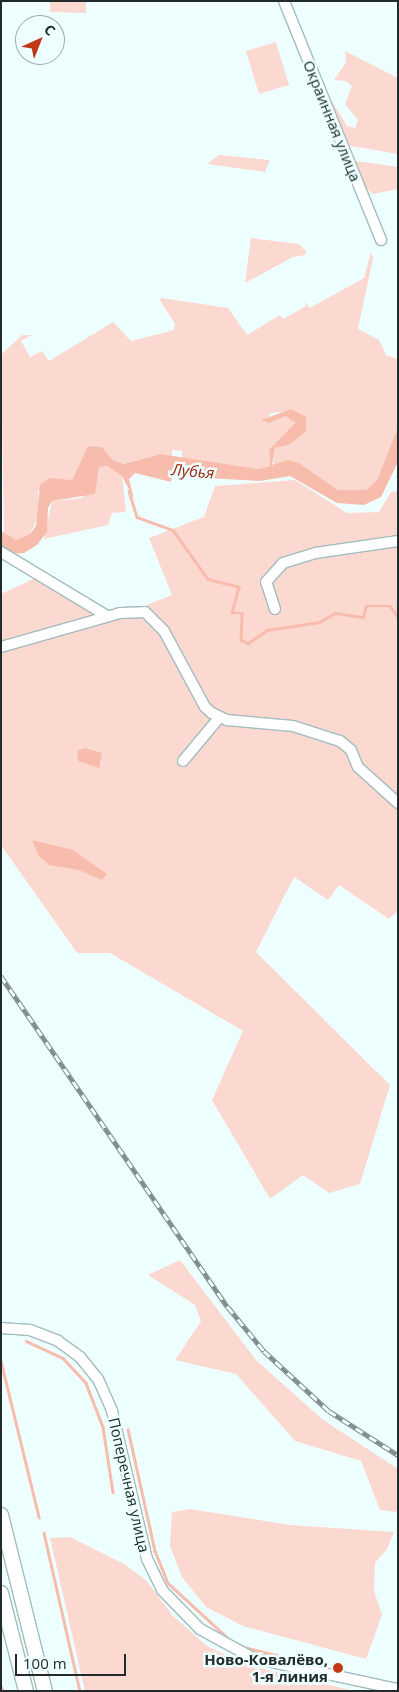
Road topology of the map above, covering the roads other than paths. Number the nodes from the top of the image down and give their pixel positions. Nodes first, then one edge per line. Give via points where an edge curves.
1 (284, 1) edge
2 (381, 240) dead end
3 (398, 542) edge
4 (1, 552) edge
5 (275, 609) dead end
6 (107, 616) junction
7 (1, 647) edge
8 (219, 718) junction
9 (182, 761) dead end
10 (398, 803) edge
11 (1, 1328) edge
12 (1, 1515) edge
13 (1, 1593) edge
14 (369, 1687) edge
15 (398, 1689) edge
16 (26, 1691) edge
17 (46, 1691) edge

1 - 2 street, Окраинная улица
3 - 5 street via 315,554 284,563 266,582
4 - 6 street
6 - 7 street
6 - 8 street via 135,611 154,617 205,707
8 - 9 street
8 - 10 street via 292,726 340,741 351,750 358,767
11 - 14 street, Поперечная улица via 30,1330 58,1342 80,1357 98,1379 112,1411 142,1548 157,1582 179,1610 214,1639 245,1654
12 - 17 highway
13 - 16 highway
14 - 15 street, Поперечная улица

